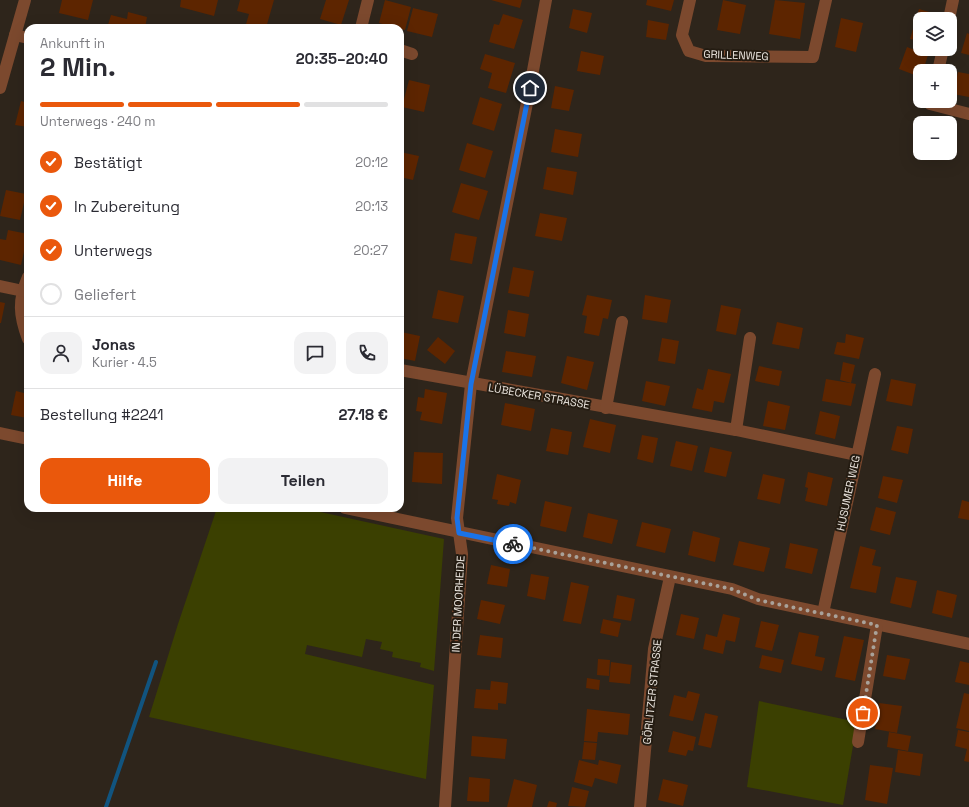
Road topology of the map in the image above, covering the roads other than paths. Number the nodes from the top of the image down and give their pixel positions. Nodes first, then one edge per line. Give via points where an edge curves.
1 (25, 0) edge
2 (368, 0) edge
3 (546, 0) edge
4 (690, 0) edge
5 (826, 0) edge
6 (953, 0) edge
7 (950, 12) edge
8 (362, 24) edge
9 (15, 35) junction
10 (24, 37) edge
11 (0, 88) edge
12 (946, 108) edge
13 (969, 114) edge
14 (0, 286) edge
15 (24, 291) edge
16 (24, 298) edge
17 (622, 322) dead end
18 (24, 328) edge
19 (750, 338) dead end
20 (404, 371) edge
21 (875, 374) dead end
22 (471, 384) junction
23 (606, 408) junction
24 (736, 430) junction
25 (0, 432) edge
26 (24, 438) edge
27 (856, 455) junction
28 (363, 512) edge
29 (459, 533) junction
30 (670, 577) junction
31 (823, 613) junction
32 (877, 625) junction
33 (969, 644) edge
34 (858, 742) dead end
35 (445, 807) edge
36 (640, 807) edge

1 - 9 street
2 - 8 street
3 - 22 street, IN DER MOORHEIDE via 528,103
4 - 5 street, GRILLENWEG via 682,35 689,51 706,56 813,57
6 - 7 street
9 - 10 street
9 - 11 street
12 - 13 street
14 - 15 street
16 - 18 street via 21,320
17 - 23 street
19 - 24 street
20 - 22 street, LÜBECKER STRASSE
21 - 27 street, HUSUMER WEG
22 - 23 street, LÜBECKER STRASSE
22 - 29 street, IN DER MOORHEIDE via 457,518
23 - 24 street, LÜBECKER STRASSE
24 - 27 street, LÜBECKER STRASSE
25 - 26 street
27 - 31 street, HUSUMER WEG
28 - 29 street
29 - 30 street
29 - 35 street, IN DER MOORHEIDE via 462,554
30 - 31 street via 732,589 758,600
30 - 36 street, GÖRLITZER STRASSE via 654,649
31 - 32 street
32 - 33 street
32 - 34 street

